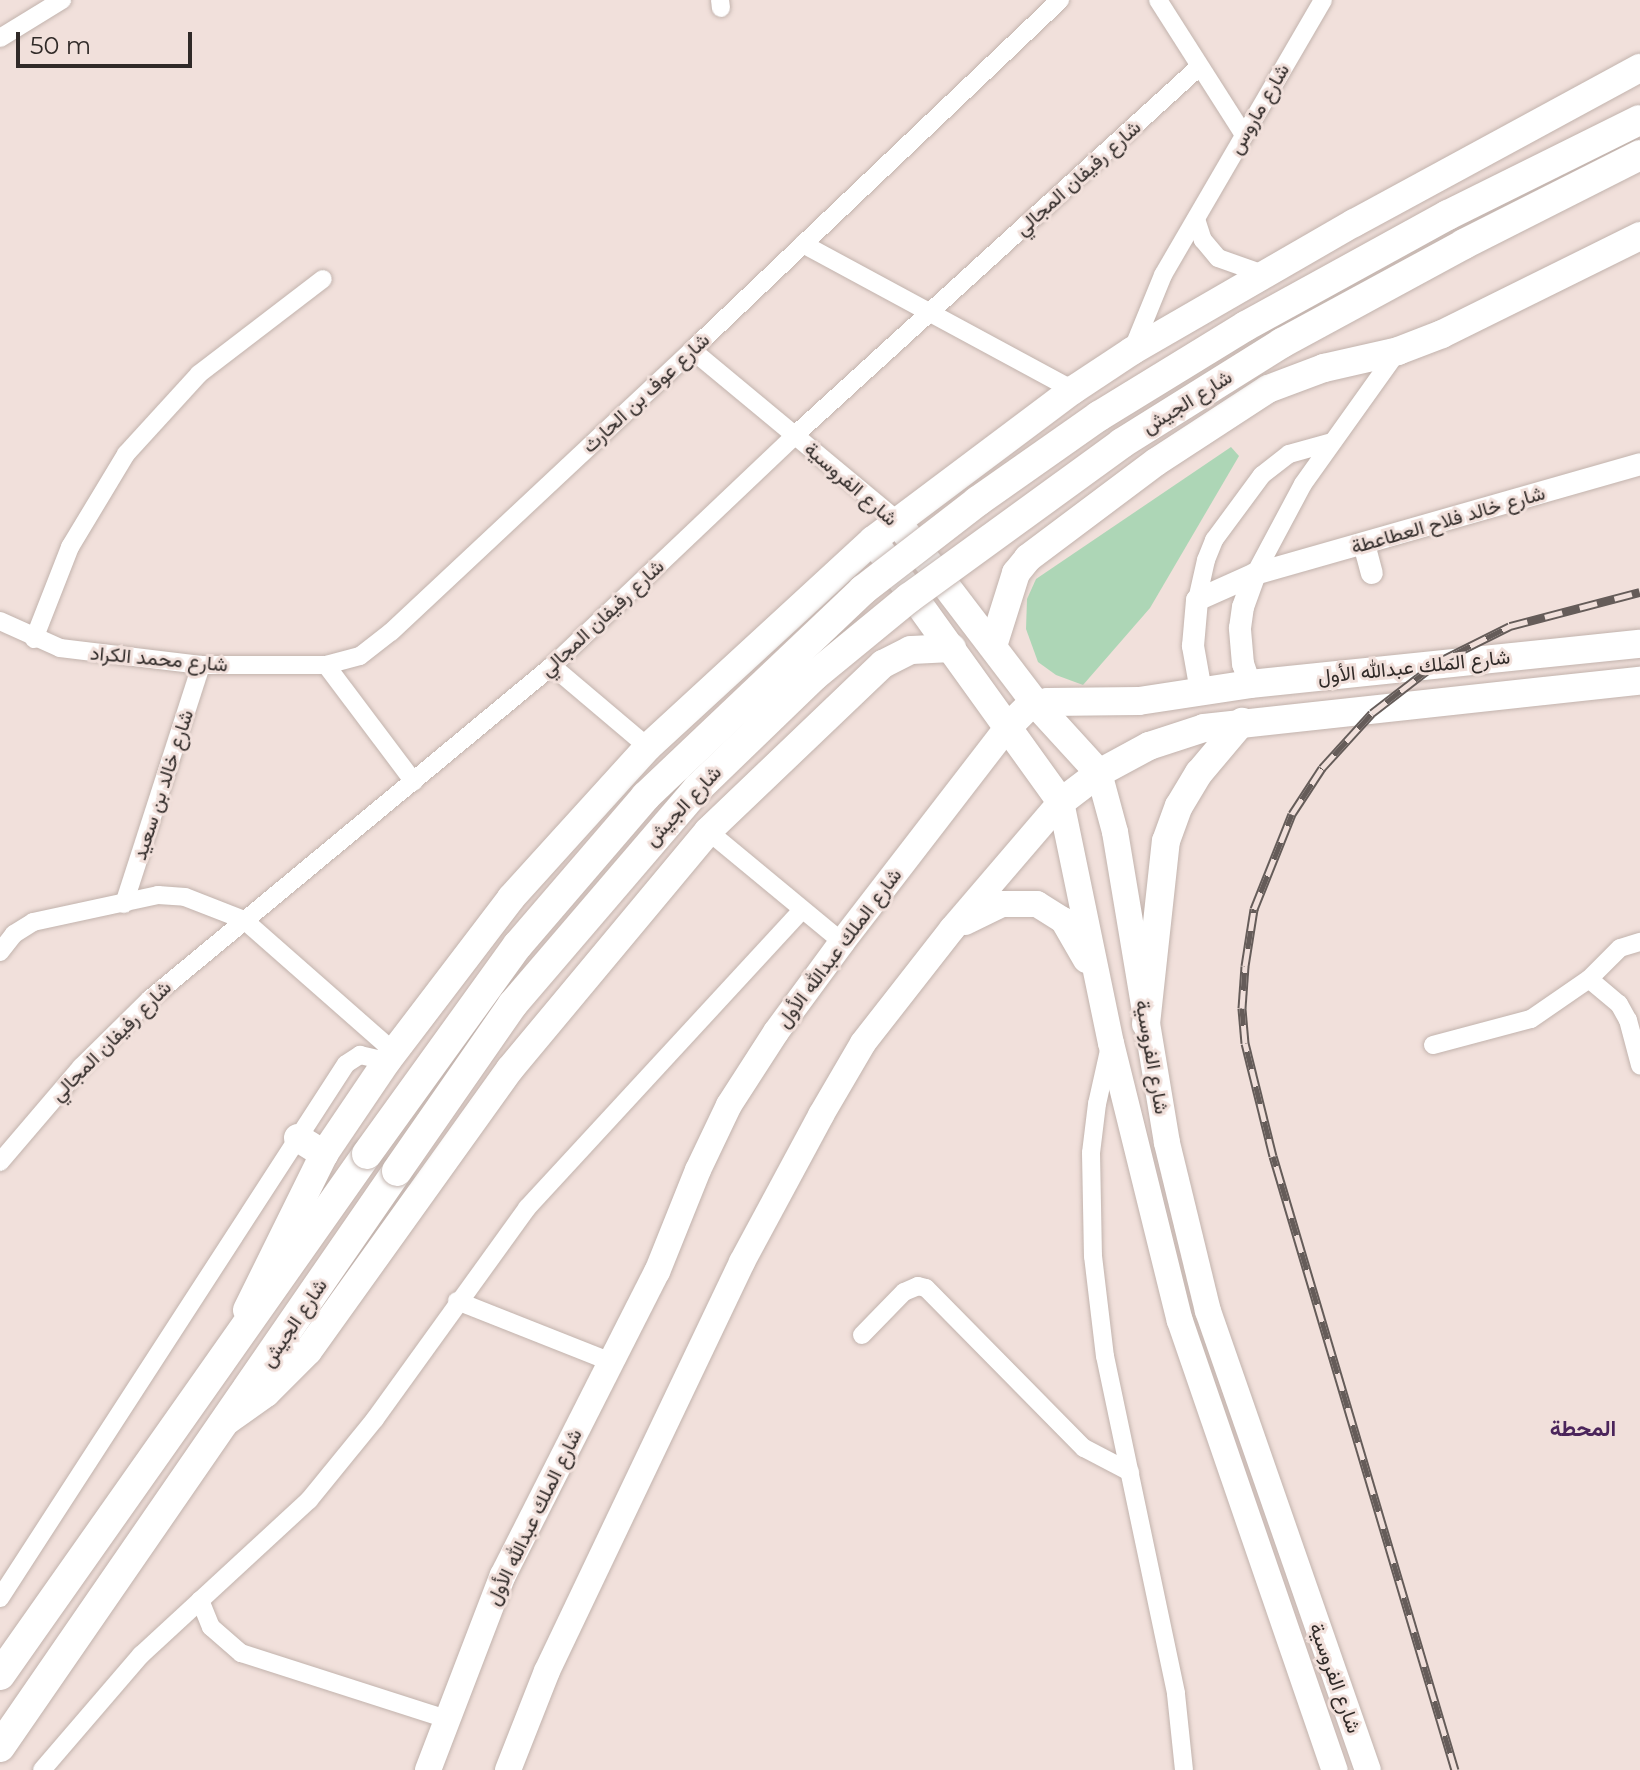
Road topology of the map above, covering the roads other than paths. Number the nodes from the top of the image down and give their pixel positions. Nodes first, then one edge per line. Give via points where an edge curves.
1 (62, 0) edge
2 (1060, 0) edge
3 (1158, 0) edge
4 (1323, 0) edge
5 (0, 38) edge
6 (1199, 67) junction
7 (1640, 68) edge
8 (1639, 120) edge
9 (1244, 135) junction
10 (1640, 155) edge
11 (1196, 219) junction
12 (1640, 236) edge
13 (803, 244) junction
14 (1263, 274) junction
15 (323, 279) dead end
16 (931, 313) junction
17 (692, 350) junction
18 (1132, 351) junction
19 (1398, 351) junction
20 (1073, 390) junction
21 (795, 435) junction
22 (1332, 442) junction
23 (1640, 464) edge
24 (898, 521) junction
25 (873, 540) junction
26 (1364, 544) junction
27 (1372, 573) dead end
28 (1255, 574) junction
29 (1197, 600) junction
30 (0, 621) edge
31 (34, 639) junction
32 (1640, 644) edge
33 (993, 646) junction
34 (952, 648) junction
35 (201, 665) junction
36 (326, 665) junction
37 (552, 666) junction
38 (1640, 681) edge
39 (1250, 684) junction
40 (1201, 691) junction
41 (1036, 704) junction
42 (1242, 722) junction
43 (1006, 729) junction
44 (648, 747) junction
45 (1099, 773) junction
46 (414, 782) junction
47 (1061, 802) junction
48 (708, 831) junction
49 (124, 904) junction
50 (802, 910) junction
51 (244, 920) junction
52 (952, 929) junction
53 (842, 942) junction
54 (1640, 942) edge
55 (0, 952) edge
56 (1589, 979) junction
57 (1102, 998) junction
58 (1146, 1024) junction
59 (1111, 1043) junction
60 (1433, 1045) dead end
61 (390, 1056) junction
62 (1640, 1065) edge
63 (298, 1138) junction
64 (324, 1154) junction
65 (0, 1162) edge
66 (457, 1301) junction
67 (862, 1335) dead end
68 (235, 1336) junction
69 (611, 1362) junction
70 (228, 1420) junction
71 (1130, 1472) junction
72 (0, 1598) edge
73 (200, 1600) junction
74 (0, 1675) edge
75 (446, 1719) junction
76 (0, 1747) edge
77 (42, 1770) edge
78 (428, 1770) edge
79 (508, 1770) edge
80 (1184, 1770) edge
81 (1335, 1770) edge
82 (1368, 1770) edge

1 - 5 street
2 - 13 street, شارع عوف بن الحارث
3 - 6 street
4 - 9 street, شارع ماروس
6 - 9 street
6 - 16 street, شارع رفيفان المجالي
7 - 14 main road
8 - 68 highway, شارع الجيش, bridge via 1448,215 1246,326 1086,424 863,590 646,796 518,945
9 - 11 street, شارع ماروس
10 - 70 highway, شارع الجيش, bridge via 1269,352 1122,443 885,617 814,676 698,788 513,1004
11 - 14 street via 1203,240 1218,258
11 - 18 street, شارع ماروس via 1150,299
12 - 19 main road
13 - 16 street
13 - 17 street, شارع عوف بن الحارث
14 - 18 main road
15 - 31 street via 199,374 126,454 70,547
16 - 20 street
16 - 21 street, شارع رفيفان المجالي
17 - 21 street, شارع الفروسية
17 - 36 street, شارع عوف بن الحارث via 391,632 360,656
18 - 20 main road
19 - 22 street
19 - 33 main road via 1324,368 1268,389 1156,462 1028,558 1016,573
20 - 24 main road
21 - 24 street, شارع الفروسية
21 - 37 street, شارع رفيفان المجالي
22 - 28 street via 1289,505
22 - 29 street via 1289,454 1262,475 1214,540
23 - 26 street, شارع خالد فلاح العطاعطة
24 - 25 main road
24 - 33 main road, شارع الفروسية
25 - 34 main road, شارع الفروسية
25 - 44 main road
26 - 27 street
26 - 28 street, شارع خالد فلاح العطاعطة
28 - 29 street, شارع خالد فلاح العطاعطة
28 - 39 street via 1240,628
29 - 40 street via 1193,646
30 - 31 street, شارع محمد الكراد
31 - 35 street, شارع محمد الكراد via 96,655
32 - 39 main road, شارع الملك عبدالله الأول
33 - 41 main road, شارع الفروسية
34 - 43 main road, شارع الفروسية
34 - 48 main road via 911,650 883,664
35 - 36 street, شارع محمد الكراد
35 - 49 street, شارع خالد بن سعيد
36 - 46 street
37 - 44 street
37 - 46 street, شارع رفيفان المجالي
38 - 42 main road, شارع الملك عبدالله الأول
39 - 40 main road, شارع الملك عبدالله الأول
40 - 41 main road, شارع الملك عبدالله الأول via 1139,701
41 - 43 main road, شارع الملك عبدالله الأول
41 - 45 main road, شارع الفروسية
42 - 45 main road, شارع الملك عبدالله الأول via 1174,736
42 - 58 main road via 1199,773 1166,841
43 - 47 main road, شارع الفروسية
43 - 53 main road, شارع الملك عبدالله الأول
44 - 61 main road via 511,898
45 - 47 main road, شارع الملك عبدالله الأول
45 - 58 main road, شارع الفروسية via 1115,832
46 - 51 street, شارع رفيفان المجالي
47 - 52 main road, شارع الملك عبدالله الأول
47 - 57 main road, شارع الفروسية
48 - 50 street
48 - 70 main road via 510,1069 308,1351 266,1393
49 - 51 street via 172,895
49 - 55 street via 33,922
50 - 53 street
50 - 66 street via 527,1208
51 - 61 street
51 - 65 street, شارع رفيفان المجالي via 115,1032
52 - 57 main road via 1002,904 1020,902 1051,911 1080,944
52 - 79 main road, شارع الملك عبدالله الأول via 863,1043 742,1262 547,1671
53 - 69 main road, شارع الملك عبدالله الأول via 729,1105 657,1272
54 - 56 street via 1620,948
56 - 60 street via 1531,1019
56 - 62 street via 1619,1004
57 - 59 main road, شارع الفروسية
58 - 82 main road, شارع الفروسية via 1167,1143 1208,1311
59 - 71 street via 1091,1153 1093,1256 1105,1356
59 - 81 main road, شارع الفروسية via 1180,1321
61 - 63 street via 349,1059
61 - 64 main road
63 - 64 main road
63 - 72 street
64 - 68 main road
66 - 69 street
66 - 73 street via 375,1419 309,1500
67 - 71 street via 904,1292 926,1288 1084,1448
68 - 74 highway, شارع الجيش
69 - 75 main road, شارع الملك عبدالله الأول via 503,1575
70 - 76 highway, شارع الجيش
71 - 80 street via 1178,1705
73 - 75 street via 211,1627 241,1653
73 - 77 street via 141,1655
75 - 78 main road, شارع الملك عبدالله الأول

